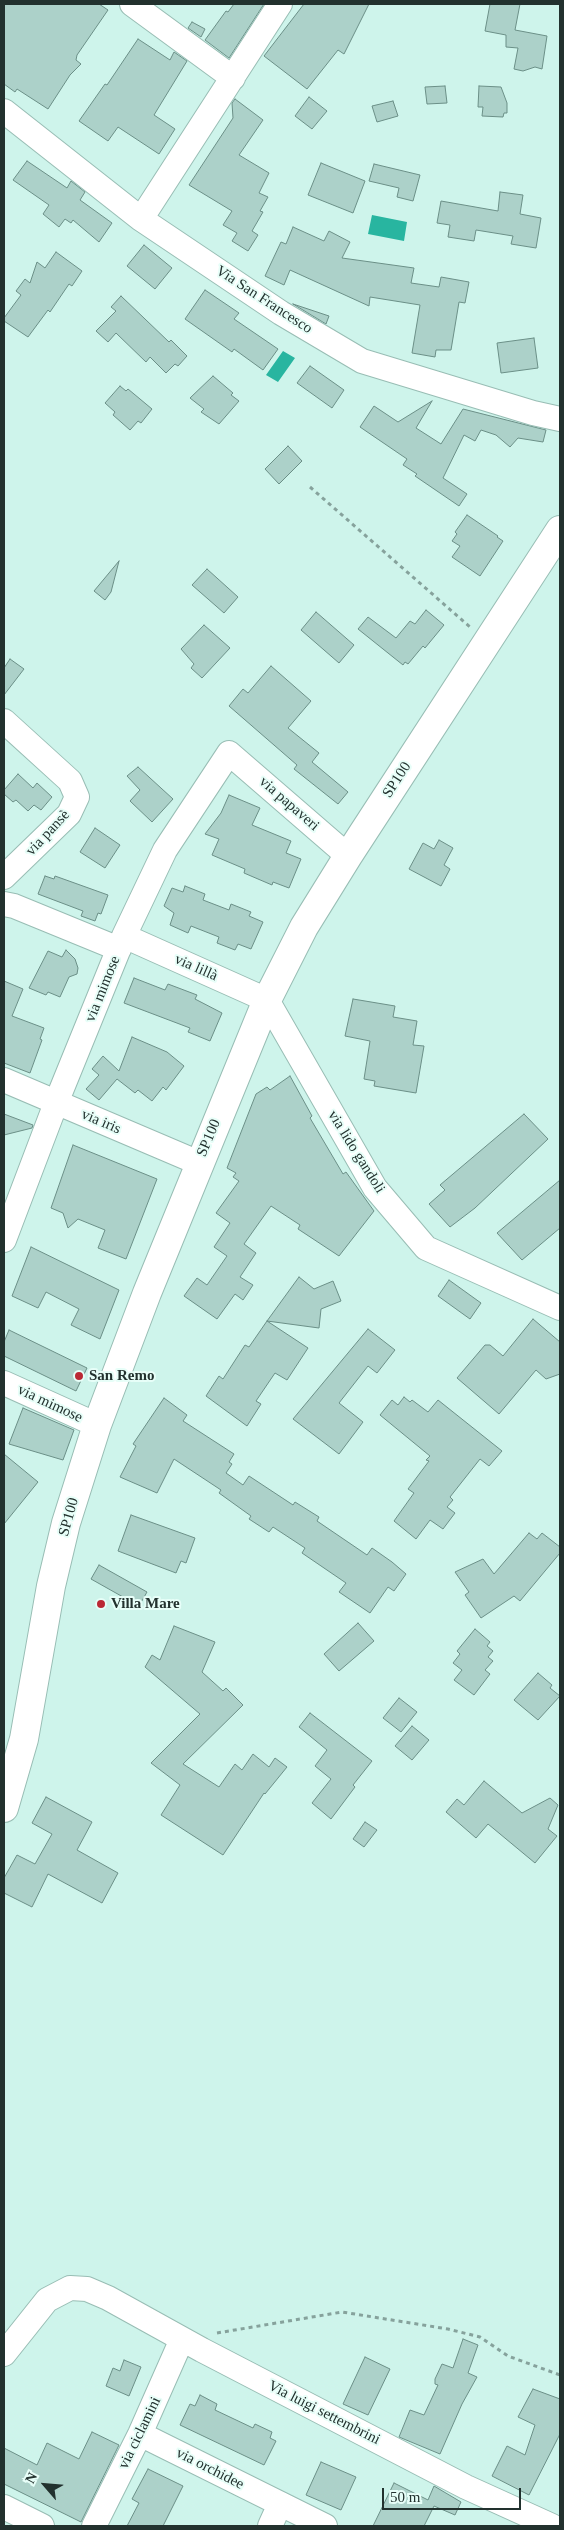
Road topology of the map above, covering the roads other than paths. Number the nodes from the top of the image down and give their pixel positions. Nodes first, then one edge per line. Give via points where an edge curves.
1 (132, 4) edge
2 (280, 4) edge
3 (233, 78) junction
4 (4, 111) edge
5 (141, 219) junction
6 (560, 419) edge
7 (560, 530) edge
8 (4, 721) edge
9 (229, 753) joint
10 (348, 856) junction
11 (4, 878) edge
12 (4, 904) edge
13 (122, 943) junction
14 (267, 1000) junction
15 (4, 1080) edge
16 (56, 1103) junction
17 (199, 1163) junction
18 (4, 1240) edge
19 (560, 1308) edge
20 (4, 1383) edge
21 (97, 1426) junction
22 (4, 1808) edge
23 (182, 2339) junction
24 (4, 2354) edge
25 (140, 2434) junction
26 (280, 2504) junction
27 (4, 2507) edge
28 (42, 2526) edge
29 (94, 2526) edge
30 (270, 2526) edge
31 (325, 2526) edge
32 (552, 2526) edge

1 - 3 street
2 - 3 street
3 - 5 street
4 - 5 street, Via San Francesco
5 - 6 street, Via San Francesco via 281,313 362,361
7 - 10 main road, SP100 / SP100
8 - 11 street, via pansè via 70,781 76,797 69,814
9 - 10 street, via papaveri
9 - 13 street, via mimose via 165,850
10 - 14 main road, SP100 / SP100 via 304,926
12 - 13 street, via lillà
13 - 14 street, via lillà
13 - 16 street, via mimose
14 - 17 main road, SP100 / SP100
14 - 19 street, via lido gandoli via 375,1188 426,1248
15 - 16 street, via iris
16 - 17 street, via iris
16 - 18 street, via mimose
17 - 21 main road, SP100 / SP100
20 - 21 street, via mimose
21 - 22 main road, SP100 / SP100 via 66,1523 51,1586 24,1739
23 - 24 street, Via luigi settembrini via 108,2298 87,2289 70,2288 47,2300
23 - 25 street, via ciclamini
23 - 32 street, Via luigi settembrini via 466,2486
25 - 26 street, via orchidee
25 - 29 street, via ciclamini
26 - 30 street
26 - 31 street, via orchidee
27 - 28 street

